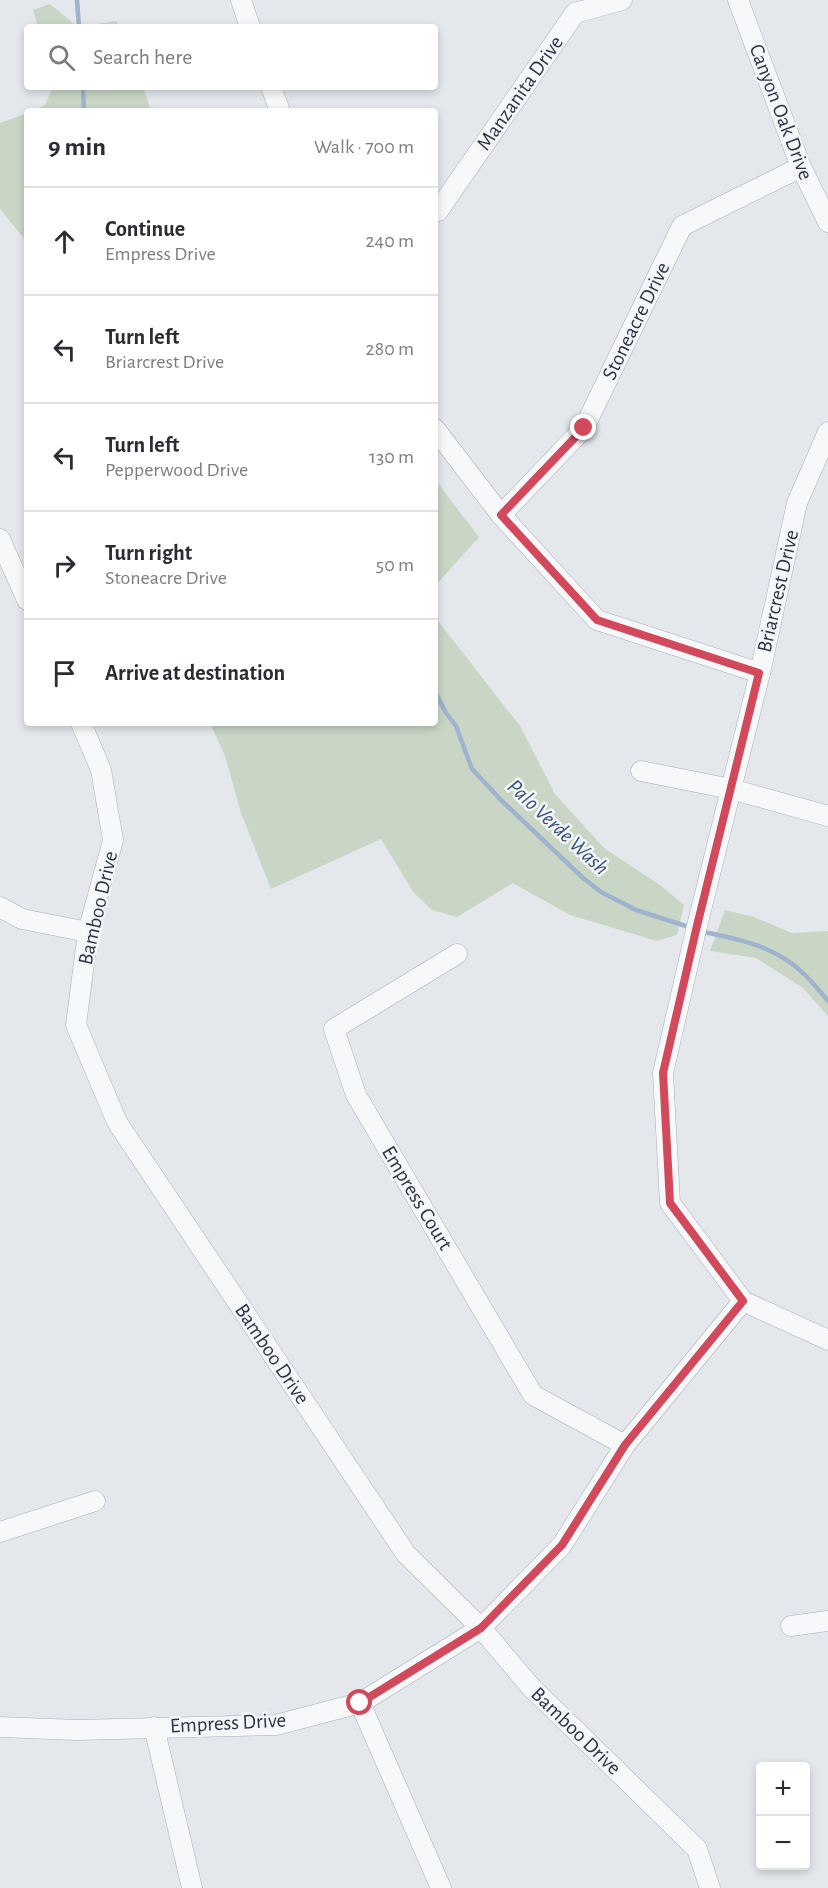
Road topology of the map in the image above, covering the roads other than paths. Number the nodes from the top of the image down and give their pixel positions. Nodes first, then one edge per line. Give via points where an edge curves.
1 (241, 0) edge
2 (622, 0) edge
3 (738, 0) edge
4 (249, 24) edge
5 (272, 90) edge
6 (279, 108) edge
7 (801, 167) junction
8 (438, 211) edge
9 (828, 222) edge
10 (828, 432) edge
11 (438, 433) edge
12 (501, 515) junction
13 (0, 538) edge
14 (24, 593) edge
15 (759, 673) junction
16 (82, 726) edge
17 (641, 771) dead end
18 (731, 789) junction
19 (828, 816) edge
20 (0, 907) edge
21 (88, 932) junction
22 (457, 954) dead end
23 (743, 1301) junction
24 (828, 1340) edge
25 (625, 1445) junction
26 (95, 1501) dead end
27 (0, 1532) edge
28 (828, 1621) edge
29 (791, 1626) dead end
30 (481, 1628) junction
31 (360, 1703) junction
32 (0, 1727) edge
33 (154, 1727) junction
34 (192, 1888) edge
35 (441, 1888) edge
36 (710, 1888) edge

1 - 4 street
2 - 8 street, Manzanita Drive via 575,14
3 - 7 street, Canyon Oak Drive
5 - 6 street
7 - 9 street, Canyon Oak Drive
7 - 12 street, Stoneacre Drive via 682,226 584,428
10 - 15 street, Briarcrest Drive via 797,503
11 - 12 street
12 - 15 street via 597,620
13 - 14 street
15 - 18 street, Briarcrest Drive
16 - 21 street, Bamboo Drive via 101,770 113,840
17 - 18 street
18 - 19 street
18 - 23 street, Briarcrest Drive via 663,1073 670,1203
20 - 21 street via 22,919
21 - 30 street, Bamboo Drive via 76,1025 117,1122 406,1554
22 - 25 street, Empress Court via 334,1029 356,1095 533,1395
23 - 24 street, Briarcrest Drive
23 - 25 street, Empress Drive
25 - 30 street, Empress Drive via 562,1545
26 - 27 street
28 - 29 street
30 - 31 street, Empress Drive
30 - 36 street, Bamboo Drive via 530,1686 697,1849
31 - 33 street, Empress Drive via 276,1725
31 - 35 street
32 - 33 street, Empress Drive
33 - 34 street

